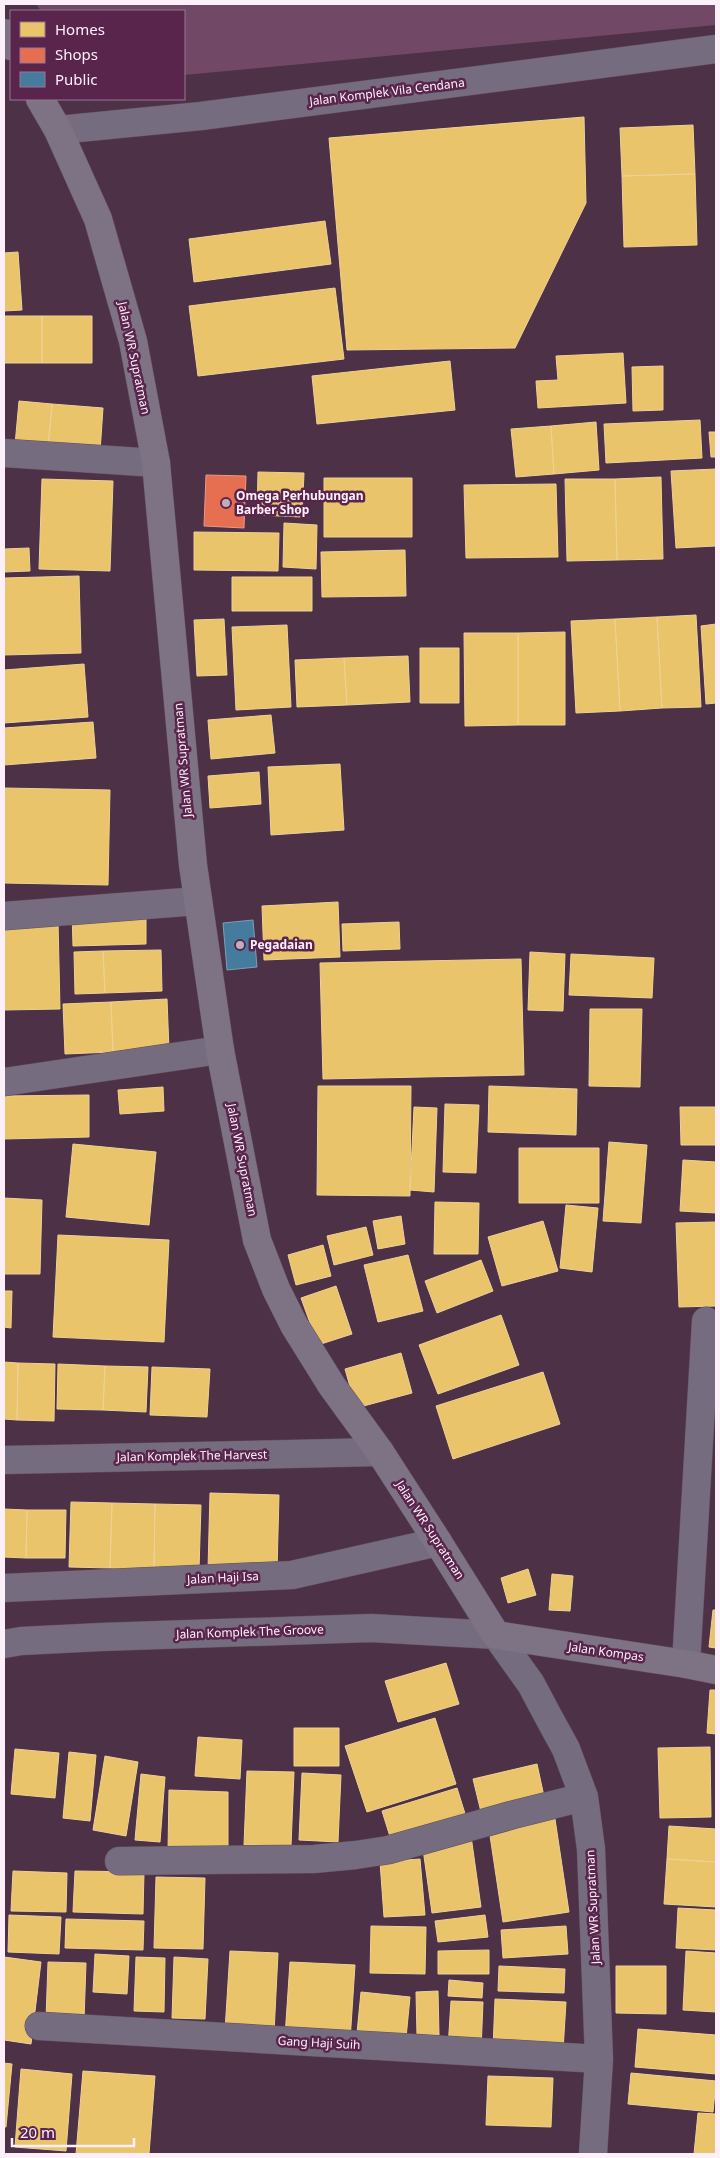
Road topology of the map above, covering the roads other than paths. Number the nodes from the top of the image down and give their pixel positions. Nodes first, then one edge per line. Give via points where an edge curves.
1 (4, 33) edge
2 (10, 44) edge
3 (716, 49) edge
4 (41, 100) edge
5 (58, 130) junction
6 (4, 453) edge
7 (156, 463) junction
8 (198, 902) junction
9 (4, 916) edge
10 (220, 1050) junction
11 (4, 1082) edge
12 (706, 1321) dead end
13 (380, 1452) junction
14 (4, 1460) edge
15 (438, 1542) junction
16 (4, 1588) edge
17 (496, 1635) junction
18 (4, 1644) edge
19 (686, 1664) junction
20 (716, 1670) edge
21 (584, 1797) junction
22 (119, 1861) dead end
23 (39, 2026) dead end
24 (599, 2059) junction
25 (593, 2154) edge

1 - 2 main road
3 - 5 street, Jalan Komplek Vila Cendana via 200,116
4 - 5 main road, Jalan WR Supratman
5 - 7 main road, Jalan WR Supratman via 98,219 111,263 133,341
6 - 7 street
7 - 8 main road, Jalan WR Supratman
8 - 9 street
8 - 10 main road, Jalan WR Supratman
10 - 11 street
10 - 13 main road, Jalan WR Supratman via 257,1240 276,1289 332,1386
12 - 19 street
13 - 14 street, Jalan Komplek The Harvest
13 - 15 main road, Jalan WR Supratman
15 - 16 street, Jalan Haji Isa via 292,1574
15 - 17 main road, Jalan WR Supratman
17 - 18 street, Jalan Komplek The Groove via 371,1628 100,1637
17 - 19 main road, Jalan Kompas
17 - 21 street, Jalan WR Supratman via 530,1684 566,1749
19 - 20 main road, Jalan Kompas
21 - 22 street via 388,1850 356,1855 314,1859
21 - 24 street, Jalan WR Supratman via 591,1848
23 - 24 street, Gang Haji Suih
24 - 25 street, Jalan WR Supratman

